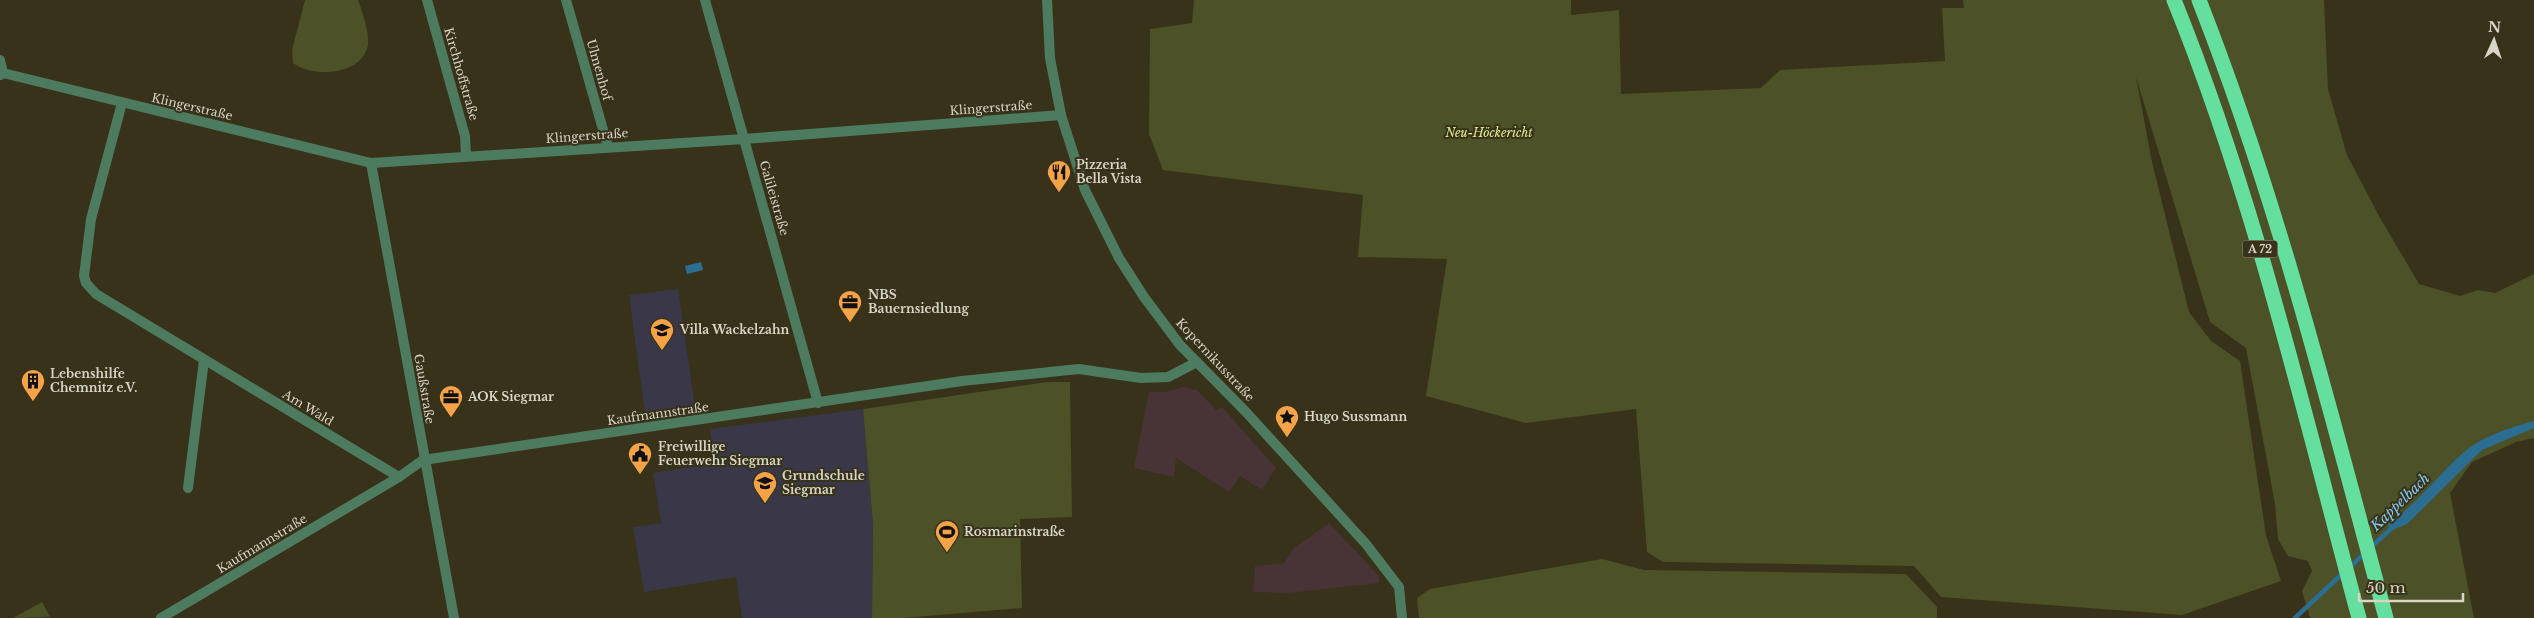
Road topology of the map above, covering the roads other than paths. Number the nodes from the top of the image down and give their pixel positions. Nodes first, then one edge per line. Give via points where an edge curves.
1 (427, 0) edge
2 (566, 0) edge
3 (705, 0) edge
4 (1047, 0) edge
5 (2174, 0) edge
6 (2200, 0) edge
7 (0, 60) edge
8 (2, 74) edge
9 (122, 103) junction
10 (1061, 115) junction
11 (744, 139) junction
12 (608, 147) junction
13 (466, 156) junction
14 (371, 164) junction
15 (204, 360) junction
16 (1197, 362) junction
17 (818, 403) junction
18 (424, 460) junction
19 (399, 478) junction
20 (188, 488) dead end
21 (2358, 613) edge
22 (161, 618) edge
23 (454, 618) edge
24 (1402, 618) edge
25 (2386, 618) edge

1 - 13 street, Kirchhoffstraße via 465,136
2 - 12 street, Ulmenhof
3 - 11 street, Galileistraße
4 - 10 street, Kopernikusstraße via 1050,58
5 - 21 highway, A 72 via 2243,193
6 - 25 highway, A 72 via 2249,134 2283,242
7 - 8 street
8 - 9 street, Klingerstraße
9 - 14 street, Klingerstraße
9 - 15 street, Am Wald via 91,219 84,276 86,283 96,294
10 - 11 street, Klingerstraße
10 - 16 street, Kopernikusstraße via 1085,190 1119,258 1180,345
11 - 12 street, Klingerstraße
11 - 17 street, Galileistraße
12 - 13 street, Klingerstraße
13 - 14 street, Klingerstraße
14 - 18 street, Gaußstraße
15 - 19 street, Am Wald
15 - 20 street
16 - 17 street, Kaufmannstraße via 1168,377 1141,378 1079,369 962,381
16 - 24 street, Kopernikusstraße via 1366,544 1399,587
17 - 18 street, Kaufmannstraße
18 - 19 street, Kaufmannstraße
18 - 23 street, Gaußstraße
19 - 22 street, Kaufmannstraße

